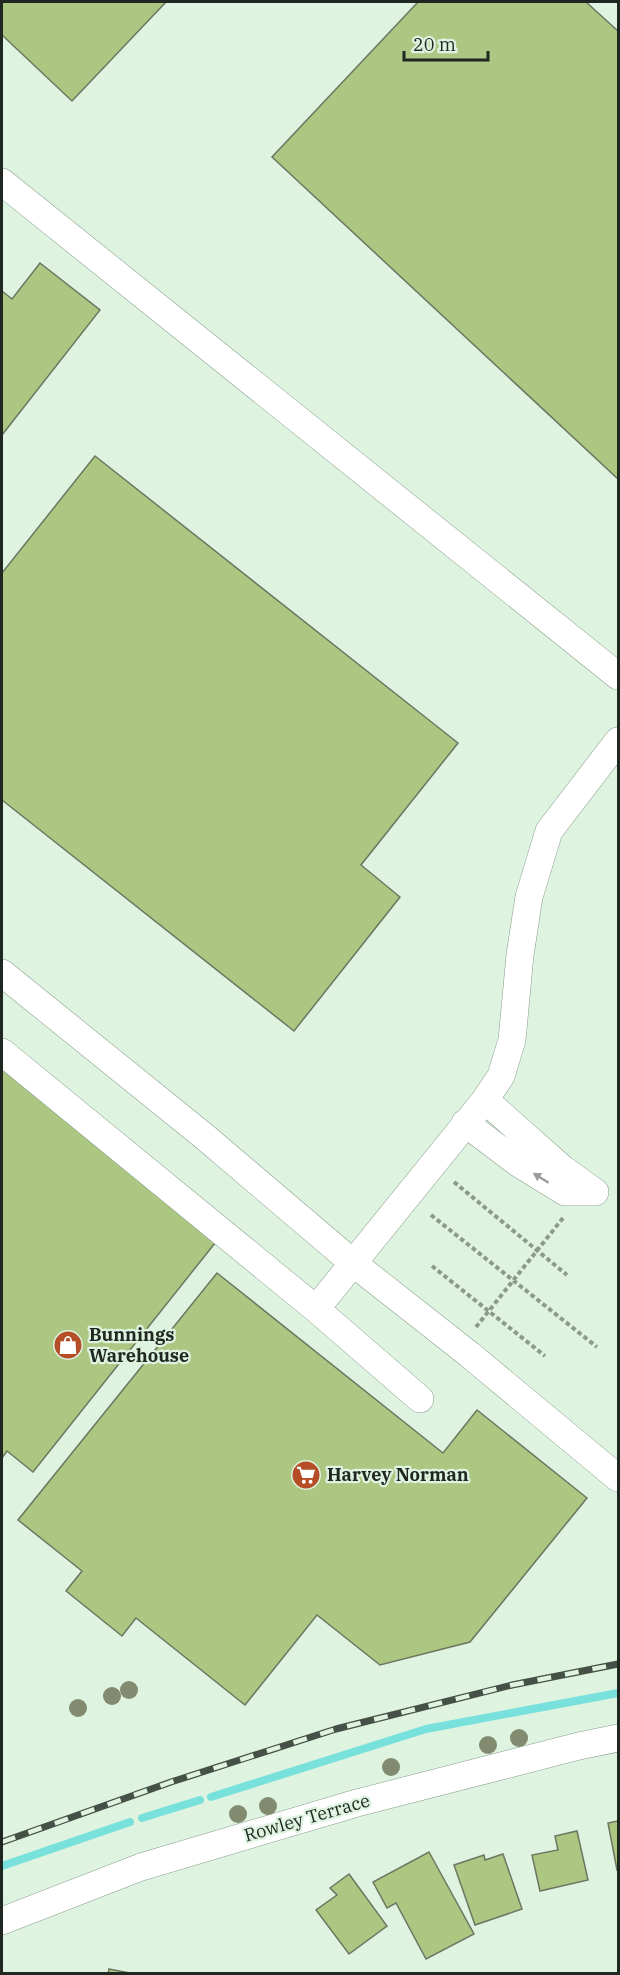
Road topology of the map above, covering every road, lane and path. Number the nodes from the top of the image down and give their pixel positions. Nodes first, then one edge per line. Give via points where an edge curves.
1 (2, 182) edge
2 (618, 676) edge
3 (618, 741) edge
4 (2, 974) edge
5 (2, 1052) edge
6 (485, 1100) junction
7 (465, 1123) junction
8 (448, 1178) dead end
9 (431, 1215) dead end
10 (564, 1216) dead end
11 (537, 1250) junction
12 (353, 1263) junction
13 (432, 1266) dead end
14 (567, 1275) dead end
15 (513, 1281) junction
16 (316, 1309) junction
17 (489, 1311) junction
18 (476, 1328) dead end
19 (597, 1347) dead end
20 (545, 1356) dead end
21 (420, 1399) dead end
22 (618, 1478) edge
23 (618, 1738) edge
24 (2, 1921) edge

1 - 2 street
3 - 6 street via 549,831 529,897 512,1040 501,1076
4 - 12 street via 205,1137
5 - 16 street
6 - 7 street
6 -> 7 street via 595,1192 565,1192
7 - 12 street
8 - 11 path
9 - 15 path
10 - 11 path
11 - 14 path
11 - 15 path
12 - 16 street
12 - 22 street
13 - 17 path
15 - 17 path
15 - 19 path
16 - 21 street
17 - 18 path
17 - 20 path
23 - 24 street, Rowley Terrace via 334,1809 141,1867

